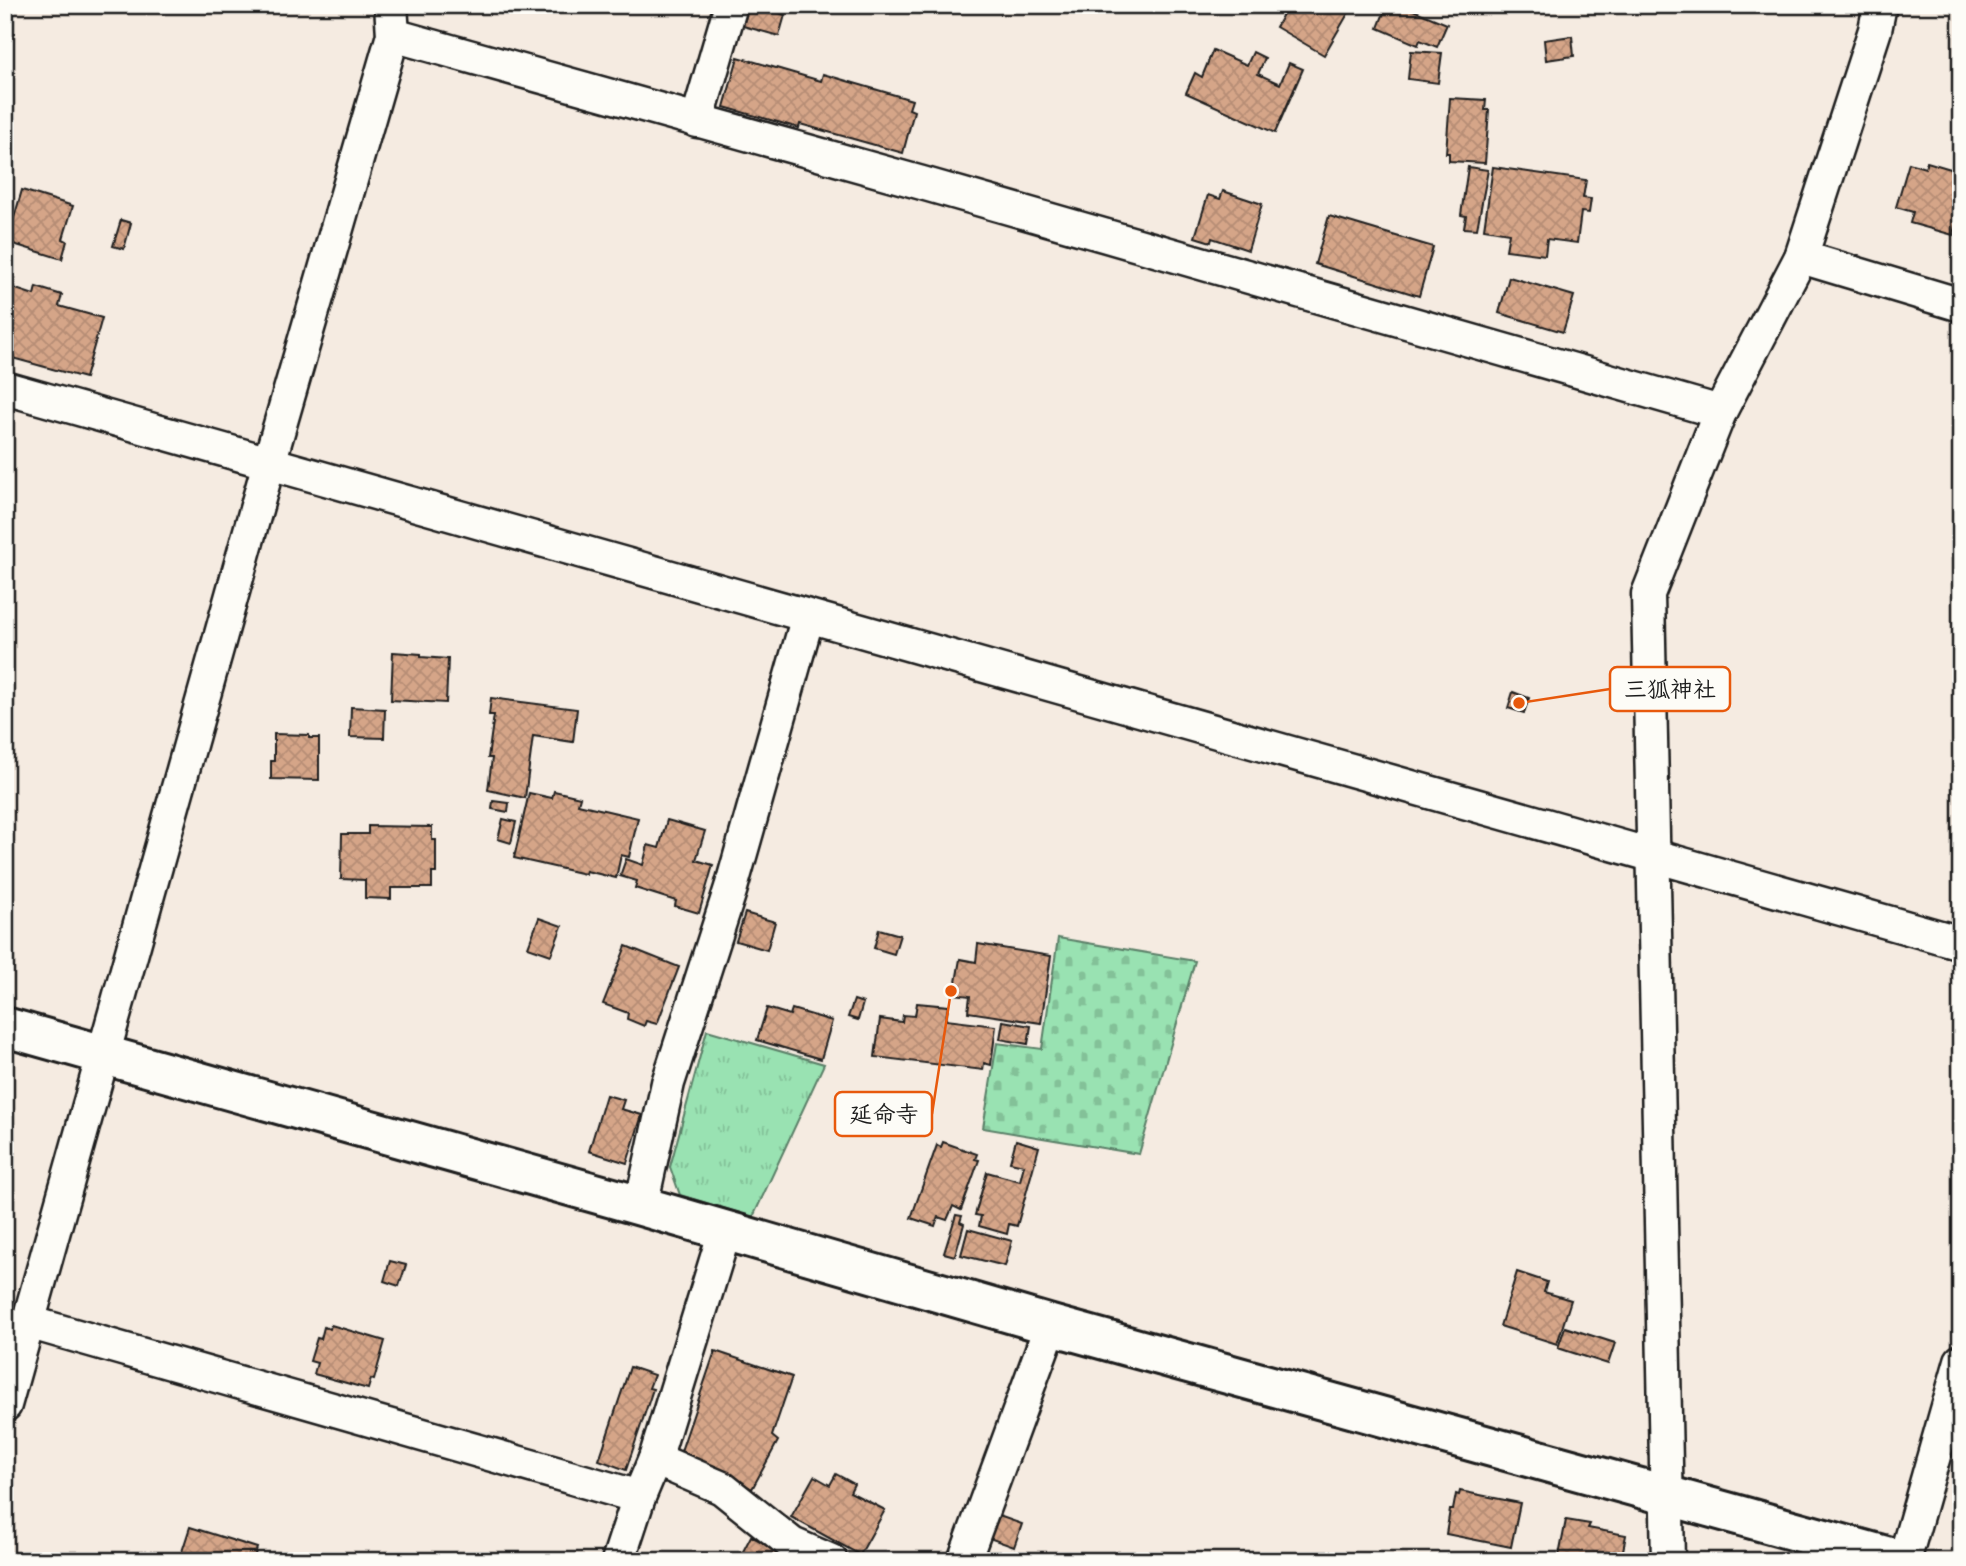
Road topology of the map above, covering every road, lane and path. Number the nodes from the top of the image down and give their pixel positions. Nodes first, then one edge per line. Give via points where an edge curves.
1 (730, 5) edge
2 (1880, 5) edge
3 (392, 20) edge
4 (697, 121) junction
5 (1801, 257) junction
6 (1961, 305) edge
7 (5, 388) edge
8 (1720, 412) junction
9 (269, 463) junction
10 (808, 616) junction
11 (1652, 856) junction
12 (1961, 943) edge
13 (5, 1027) edge
14 (104, 1055) junction
15 (641, 1206) junction
16 (725, 1231) junction
17 (28, 1322) junction
18 (1051, 1325) junction
19 (1961, 1361) edge
20 (5, 1405) edge
21 (655, 1459) junction
22 (1668, 1496) junction
23 (639, 1497) junction
24 (618, 1561) edge
25 (831, 1561) edge
26 (964, 1561) edge
27 (1668, 1561) edge
28 (1904, 1561) edge

1 - 4 street
2 - 5 street
3 - 4 street
3 - 9 street
4 - 8 street
5 - 6 street
5 - 8 street
7 - 9 street
8 - 11 street via 1647,594
9 - 10 street
9 - 14 street
10 - 11 street
10 - 15 street via 731,888 668,1083
11 - 12 street
11 - 22 street
13 - 14 street
14 - 15 street
14 - 17 street
15 - 16 street
16 - 18 street
16 - 21 street
17 - 20 street
17 - 23 street
18 - 22 street
18 - 26 street
19 - 28 street
21 - 23 street
21 - 25 street via 722,1488 792,1544
22 - 27 street
22 - 28 street
23 - 24 street

